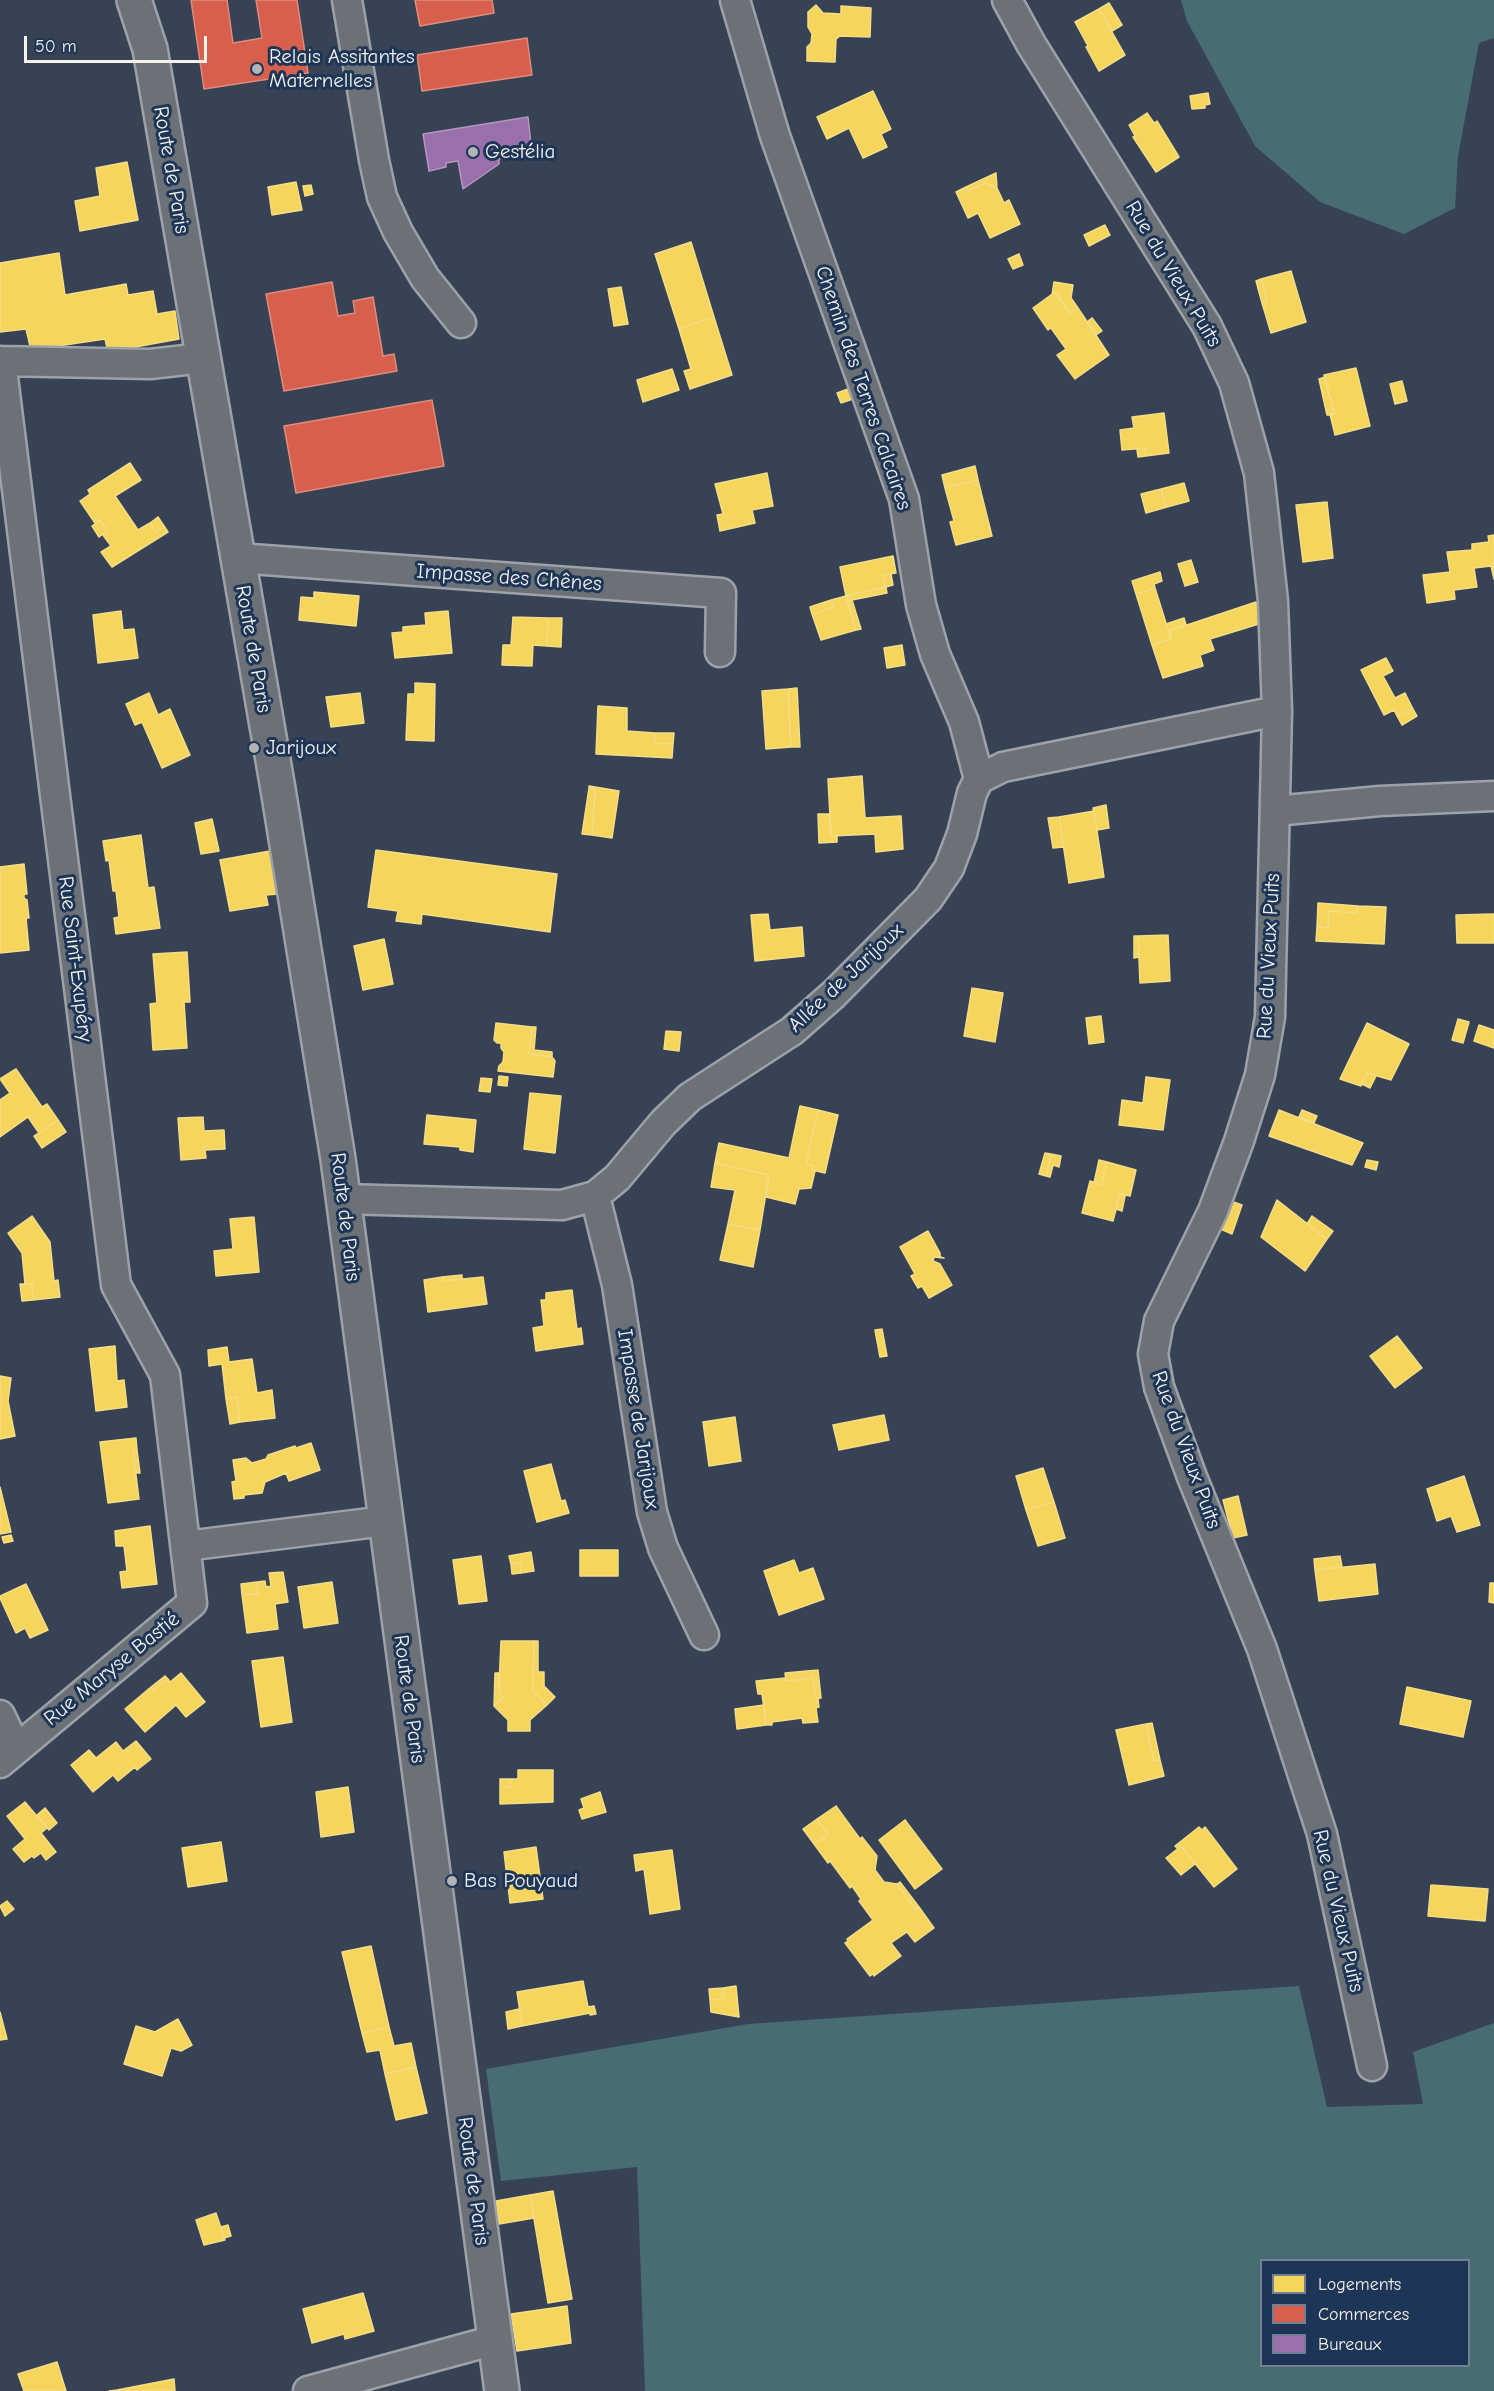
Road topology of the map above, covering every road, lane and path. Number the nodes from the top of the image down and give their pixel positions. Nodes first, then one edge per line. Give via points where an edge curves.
1 (134, 0) edge
2 (150, 0) edge
3 (347, 0) edge
4 (735, 0) edge
5 (1007, 0) edge
6 (150, 49) junction
7 (461, 323) dead end
8 (203, 358) junction
9 (1, 361) edge
10 (237, 558) junction
11 (720, 652) dead end
12 (1277, 711) junction
13 (979, 779) junction
14 (1494, 796) edge
15 (1275, 811) junction
16 (595, 1196) junction
17 (342, 1198) junction
18 (385, 1521) junction
19 (186, 1546) junction
20 (704, 1635) dead end
21 (0, 1715) edge
22 (8, 1756) edge
23 (1372, 2066) dead end
24 (495, 2340) junction
25 (308, 2391) edge
26 (502, 2391) edge

1 - 6 main road, Route de Paris
2 - 6 main road, Route de Paris
3 - 7 street via 382,197 425,278
4 - 13 street, Chemin des Terres Calcaires via 775,136 904,499 921,605 935,654 964,722
5 - 12 street, Rue du Vieux Puits via 1207,326 1234,383 1259,473 1273,601
6 - 8 main road, Route de Paris
8 - 9 street via 150,364
8 - 10 main road, Route de Paris
9 - 19 street, Rue Saint-Exupéry via 116,1285 165,1375
10 - 11 street, Impasse des Chênes via 721,593
10 - 17 main road, Route de Paris via 288,849
12 - 13 street via 1003,767
12 - 15 street, Rue du Vieux Puits
13 - 16 street, Allée de Jarijoux via 949,868 928,899 792,1031 690,1097 617,1178
14 - 15 street
15 - 23 street, Rue du Vieux Puits via 1270,1017 1260,1075 1213,1211 1158,1321 1153,1354 1159,1387 1262,1649 1322,1834
16 - 17 street, Allée de Jarijoux via 562,1205
16 - 20 street, Impasse de Jarijoux via 616,1285 652,1512 663,1548
17 - 18 main road, Route de Paris
18 - 19 street
18 - 24 main road, Route de Paris
19 - 22 street, Rue Maryse Bastié via 192,1603
21 - 22 street
24 - 25 street
24 - 26 main road, Route de Paris

